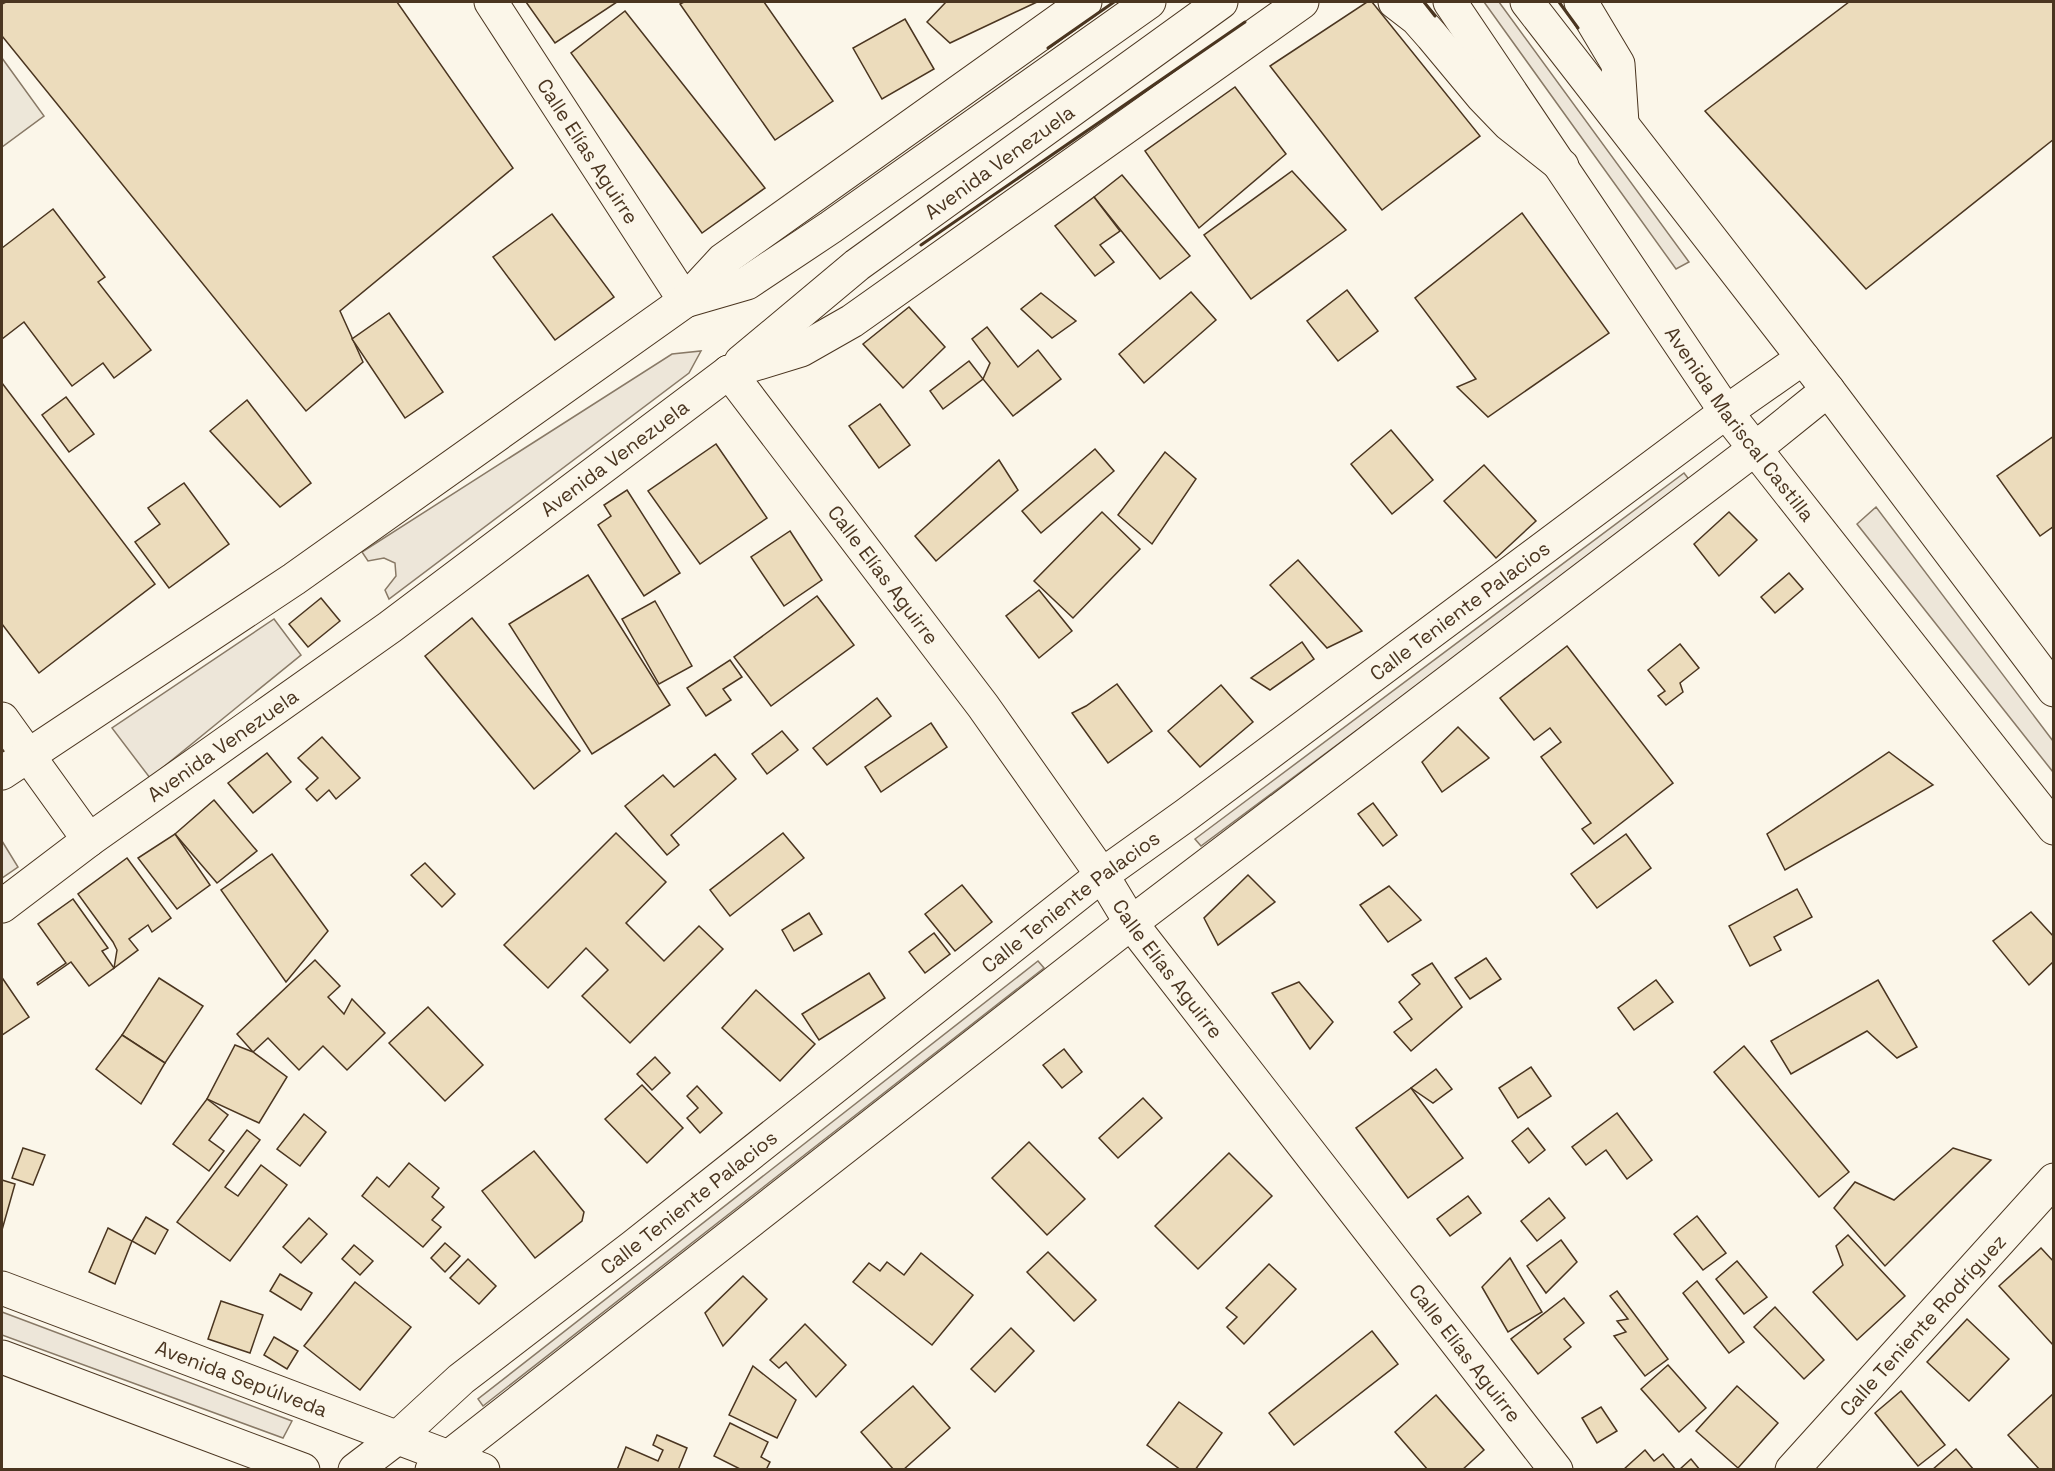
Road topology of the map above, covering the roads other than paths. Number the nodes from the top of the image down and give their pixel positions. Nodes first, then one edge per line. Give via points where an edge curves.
1 (491, 2) edge
2 (1085, 2) edge
3 (1149, 2) edge
4 (1221, 2) edge
5 (1302, 2) edge
6 (1395, 2) edge
7 (1450, 2) edge
8 (1527, 2) edge
9 (1581, 2) edge
10 (1622, 123) junction
11 (1562, 166) junction
12 (685, 301) junction
13 (1803, 358) junction
14 (729, 372) junction
15 (1828, 390) junction
16 (1726, 412) junction
17 (1756, 448) junction
18 (2054, 690) edge
19 (2, 719) edge
20 (28, 754) junction
21 (2, 773) edge
22 (2054, 828) edge
23 (89, 840) junction
24 (1102, 875) junction
25 (2, 906) edge
26 (1131, 923) junction
27 (2054, 1180) edge
28 (2, 1288) edge
29 (2, 1356) edge
30 (397, 1438) junction
31 (440, 1463) edge
32 (303, 1470) edge
33 (356, 1470) edge
34 (483, 1470) edge
35 (1556, 1470) edge
36 (1792, 1470) edge

1 - 12 main road, Calle Elías Aguirre
2 - 12 main road via 723,260
3 - 12 main road via 747,283
4 - 14 main road, Avenida Venezuela via 857,265
5 - 14 main road via 852,321 801,350
6 - 11 main road via 1425,27 1509,124
7 - 11 main road, Avenida Mariscal Castilla
8 - 10 main road
9 - 10 main road via 1618,64
10 - 13 main road
11 - 16 main road, Avenida Mariscal Castilla
12 - 20 main road via 294,579
13 - 15 main road
13 - 16 main road, Calle Teniente Palacios
14 - 23 main road, Avenida Venezuela via 390,627
14 - 24 main road, Calle Elías Aguirre via 983,706
15 - 17 main road
15 - 18 main road
16 - 17 main road, Avenida Mariscal Castilla
16 - 24 main road, Calle Teniente Palacios
17 - 22 main road, Avenida Mariscal Castilla
17 - 26 main road
19 - 20 main road
20 - 21 main road
20 - 23 main road
23 - 25 main road, Avenida Venezuela
24 - 26 main road, Calle Elías Aguirre
24 - 30 main road, Calle Teniente Palacios via 461,1379
26 - 31 main road
26 - 35 main road, Calle Elías Aguirre
27 - 36 main road, Calle Teniente Rodríguez
28 - 30 main road, Avenida Sepúlveda
29 - 32 main road
30 - 31 main road, Avenida Sepúlveda
30 - 33 main road, Calle Teniente Palacios
31 - 34 main road, Avenida Sepúlveda

